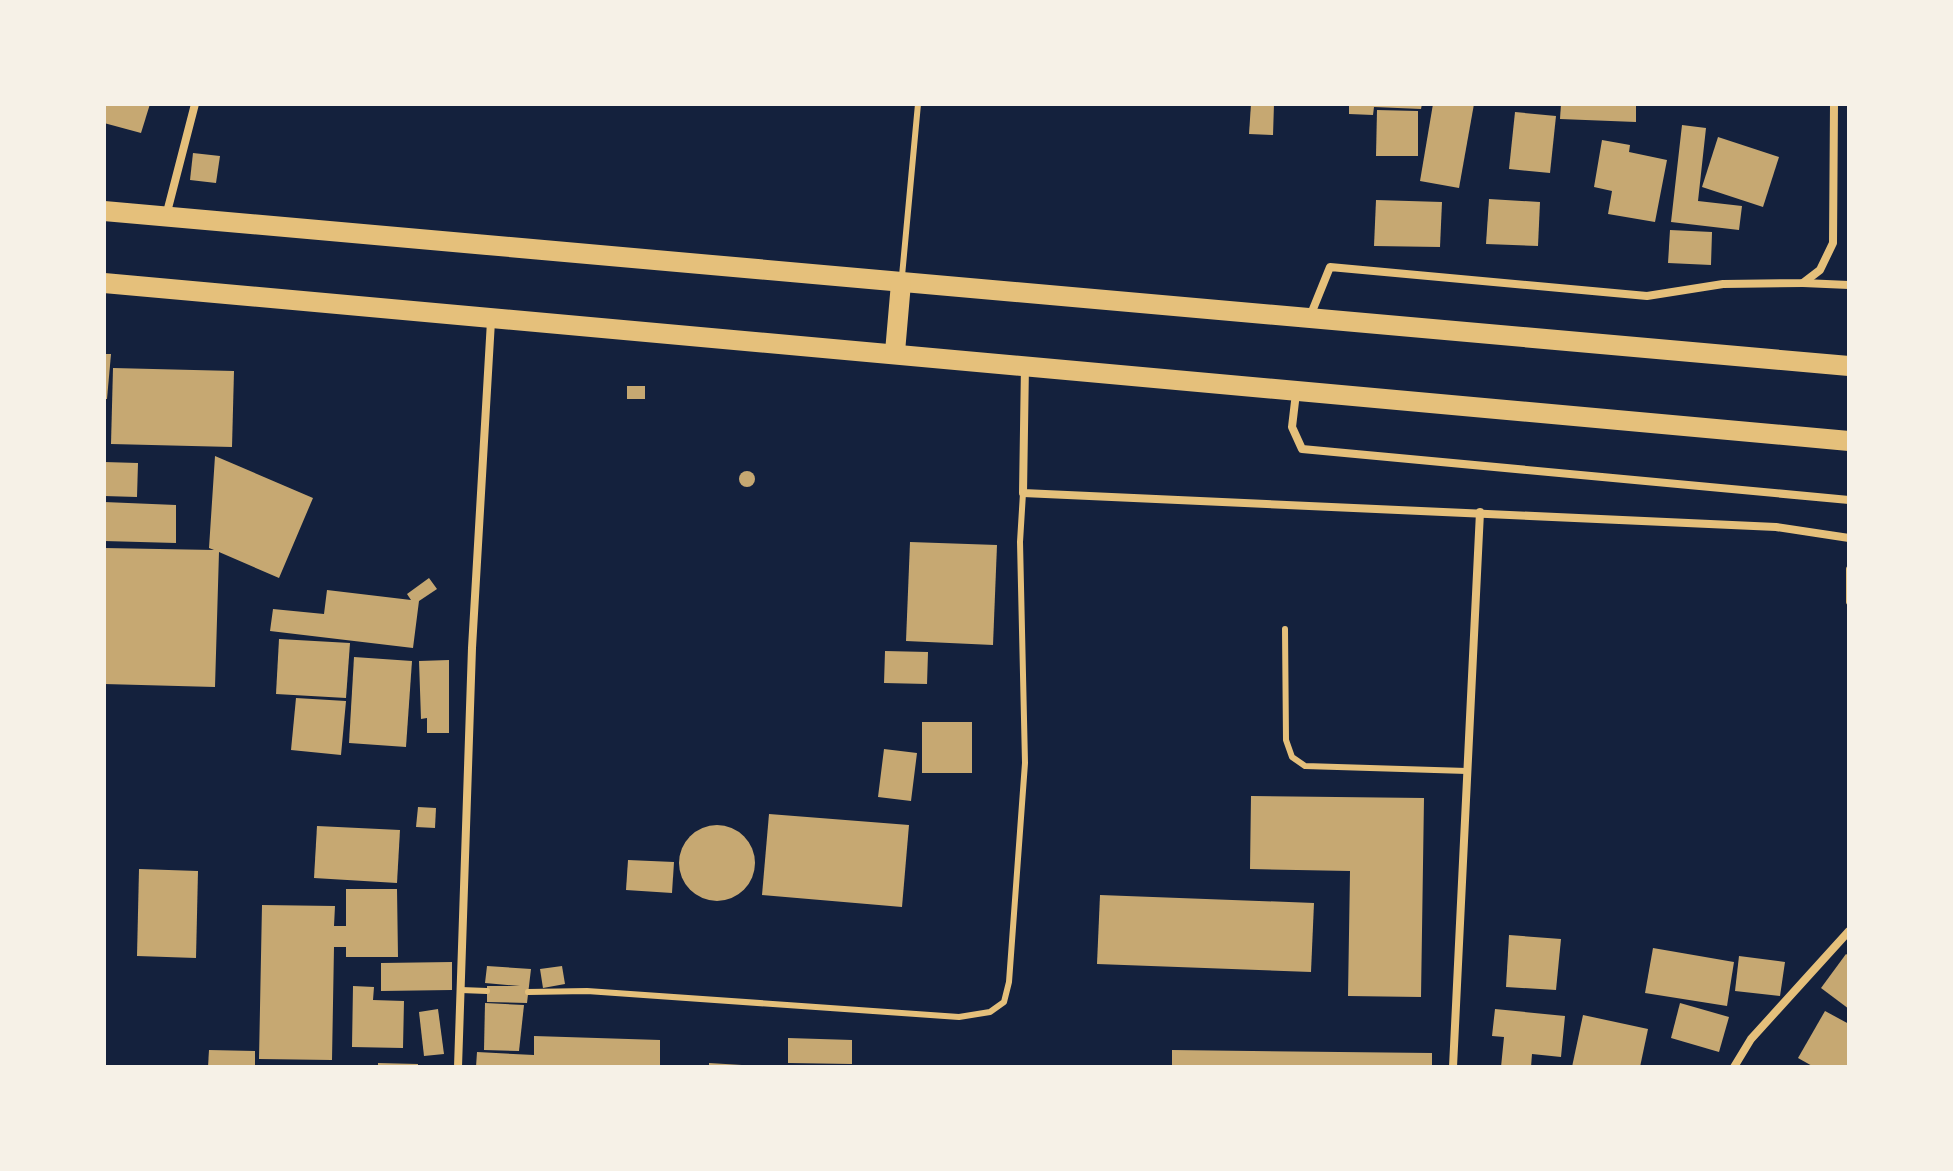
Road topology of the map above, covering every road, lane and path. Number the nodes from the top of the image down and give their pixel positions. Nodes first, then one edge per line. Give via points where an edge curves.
1 (195, 104) edge
2 (918, 104) edge
3 (1834, 104) edge
4 (104, 211) edge
5 (166, 217) junction
6 (104, 283) edge
7 (901, 283) junction
8 (1803, 283) junction
9 (1849, 285) edge
10 (1311, 314) junction
11 (491, 317) junction
12 (895, 352) junction
13 (1025, 365) junction
14 (1849, 366) edge
15 (1296, 389) junction
16 (1849, 441) edge
17 (1023, 493) junction
18 (1849, 500) edge
19 (1480, 512) junction
20 (1849, 538) edge
21 (1849, 569) edge
22 (1849, 602) edge
23 (1285, 629) dead end
24 (1467, 771) junction
25 (1849, 931) edge
26 (461, 990) junction
27 (487, 991) dead end
28 (528, 992) dead end
29 (458, 1067) edge
30 (1453, 1067) edge
31 (1734, 1067) edge

1 - 5 street
2 - 7 lane
3 - 8 street via 1833,243 1820,270
4 - 5 main road
5 - 7 main road
6 - 11 main road
7 - 10 main road
7 - 12 main road
8 - 9 street
8 - 10 street via 1723,284 1647,296 1330,267
10 - 14 main road
11 - 12 main road
11 - 26 street via 472,648
12 - 13 main road
13 - 15 main road
13 - 17 street
15 - 16 main road
15 - 18 street via 1292,427 1302,449
17 - 19 street
17 - 28 lane via 1025,763 1004,1002 990,1012 959,1017 587,991
19 - 20 street via 1776,527
19 - 24 street
21 - 22 lane
23 - 24 lane via 1286,740 1292,757 1305,766
24 - 30 street
25 - 31 street via 1751,1039
26 - 27 lane
26 - 29 street

